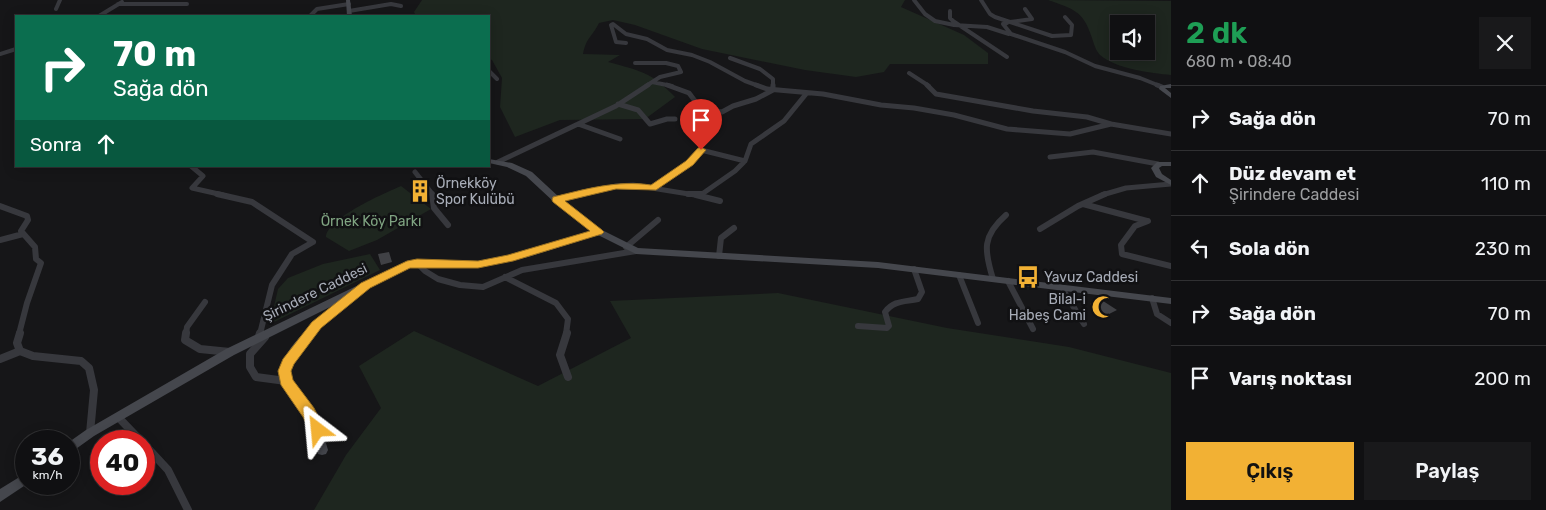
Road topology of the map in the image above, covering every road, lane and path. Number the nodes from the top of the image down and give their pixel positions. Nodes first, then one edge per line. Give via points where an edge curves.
1 (60, 0) edge
2 (125, 0) edge
3 (914, 0) edge
4 (981, 0) edge
5 (349, 2) edge
6 (118, 4) junction
7 (187, 4) dead end
8 (401, 6) dead end
9 (1025, 8) dead end
10 (56, 9) dead end
11 (950, 11) dead end
12 (350, 13) edge
13 (101, 15) edge
14 (311, 15) edge
15 (1065, 17) dead end
16 (1007, 22) junction
17 (962, 27) junction
18 (1011, 34) junction
19 (626, 43) dead end
20 (15, 49) edge
21 (0, 54) edge
22 (1006, 57) dead end
23 (730, 58) dead end
24 (635, 63) dead end
25 (490, 72) edge
26 (909, 73) dead end
27 (497, 79) dead end
28 (652, 82) junction
29 (1171, 86) edge
30 (1162, 87) junction
31 (773, 90) junction
32 (806, 94) junction
33 (1171, 96) edge
34 (695, 101) dead end
35 (618, 104) junction
36 (703, 110) dead end
37 (675, 119) dead end
38 (578, 124) junction
39 (1111, 124) junction
40 (1171, 134) edge
41 (620, 139) dead end
42 (1050, 157) dead end
43 (490, 161) edge
44 (744, 161) junction
45 (498, 162) junction
46 (1158, 164) junction
47 (1171, 164) edge
48 (192, 167) edge
49 (416, 172) dead end
50 (1171, 184) edge
51 (653, 188) junction
52 (695, 195) junction
53 (557, 200) junction
54 (720, 201) dead end
55 (1083, 204) junction
56 (0, 206) edge
57 (1006, 215) dead end
58 (658, 220) dead end
59 (448, 225) dead end
60 (734, 228) dead end
61 (1040, 229) dead end
62 (598, 232) junction
63 (23, 234) junction
64 (0, 240) edge
65 (626, 247) junction
66 (636, 251) junction
67 (719, 256) junction
68 (417, 263) junction
69 (1171, 266) edge
70 (914, 269) junction
71 (959, 275) junction
72 (505, 277) junction
73 (992, 279) junction
74 (1008, 281) junction
75 (366, 285) junction
76 (1062, 288) junction
77 (1152, 298) junction
78 (1171, 300) edge
79 (205, 302) dead end
80 (978, 323) dead end
81 (1171, 323) edge
82 (1084, 324) dead end
83 (858, 326) dead end
84 (275, 328) junction
85 (1033, 329) dead end
86 (260, 336) junction
87 (20, 352) junction
88 (230, 352) junction
89 (0, 359) edge
90 (568, 377) dead end
91 (286, 381) junction
92 (118, 417) junction
93 (90, 430) edge
94 (97, 430) edge
95 (130, 430) edge
96 (90, 434) edge
97 (80, 441) edge
98 (322, 450) dead end
99 (155, 456) edge
100 (15, 486) edge
101 (0, 496) edge
102 (188, 510) edge

1 - 10 street
2 - 6 street
3 - 17 street via 928,17
4 - 16 street via 990,14
5 - 12 street
5 - 14 street via 317,9
6 - 7 street
6 - 13 street
8 - 12 street via 391,4
9 - 16 street via 1032,20
11 - 17 street via 950,20
15 - 16 street via 1072,25 1071,35 1052,36
16 - 18 street via 1003,24
17 - 18 street via 988,28
17 - 22 street
18 - 30 street
19 - 31 street via 616,42 611,25 626,34 647,39 668,50 692,55 756,86
20 - 21 street
23 - 31 street via 771,76
24 - 28 street via 672,63 680,69 681,72
25 - 27 street
26 - 39 street via 916,75 936,94 1047,113 1093,117
28 - 34 street via 688,92
28 - 35 street
29 - 30 street
30 - 33 street
31 - 32 street
31 - 36 street via 722,112
32 - 39 street via 930,110 1007,129 1070,134
32 - 44 street via 784,121 751,144
35 - 37 street via 638,110 650,124
35 - 38 street
38 - 41 street
38 - 45 street
39 - 40 street
42 - 46 street via 1093,152
43 - 45 street
44 - 51 street via 701,150 689,163
44 - 52 street via 702,194
45 - 53 street via 529,174
46 - 47 street
46 - 50 street via 1155,168 1157,173
48 - 86 street via 203,176 192,188 252,202 313,242 292,254 272,285
49 - 59 street via 434,196 434,208
50 - 55 street via 1120,190
51 - 52 street
51 - 53 street via 616,186
52 - 54 street
53 - 62 street
55 - 61 street
55 - 69 street via 1148,221 1135,226 1121,245 1122,254
56 - 63 street via 27,216 21,231
57 - 73 street via 992,228 987,246
58 - 65 street
60 - 67 street via 721,238
62 - 65 street
62 - 68 street, Şirindere Caddesi via 478,264
63 - 64 street
63 - 87 street via 35,247 36,258 41,263 17,343
65 - 66 street
66 - 67 street
66 - 72 street via 522,270
67 - 70 street
68 - 72 street via 438,280 460,285 489,286
68 - 75 street, Şirindere Caddesi
70 - 71 street
70 - 83 street via 921,296 915,300 900,300 888,307 885,312 887,328
71 - 73 street
71 - 80 street
72 - 90 street via 556,303 568,319 560,355
73 - 74 street
74 - 76 street
74 - 85 street
75 - 84 street, Şirindere Caddesi
75 - 91 street via 316,325 300,344 287,362 284,371
76 - 77 street
76 - 82 street
77 - 78 street
77 - 81 street via 1156,315
79 - 88 street via 187,327 188,344
84 - 86 street, Şirindere Caddesi
84 - 91 street via 254,347 250,354 250,367 256,377
86 - 88 street, Şirindere Caddesi
87 - 89 street
87 - 93 street via 81,360 89,368 94,390
88 - 92 street, Şirindere Caddesi
91 - 98 street via 318,430
92 - 94 street, Şirindere Caddesi
92 - 95 street
96 - 97 street, Şirindere Caddesi
99 - 102 street via 168,470
100 - 101 street

